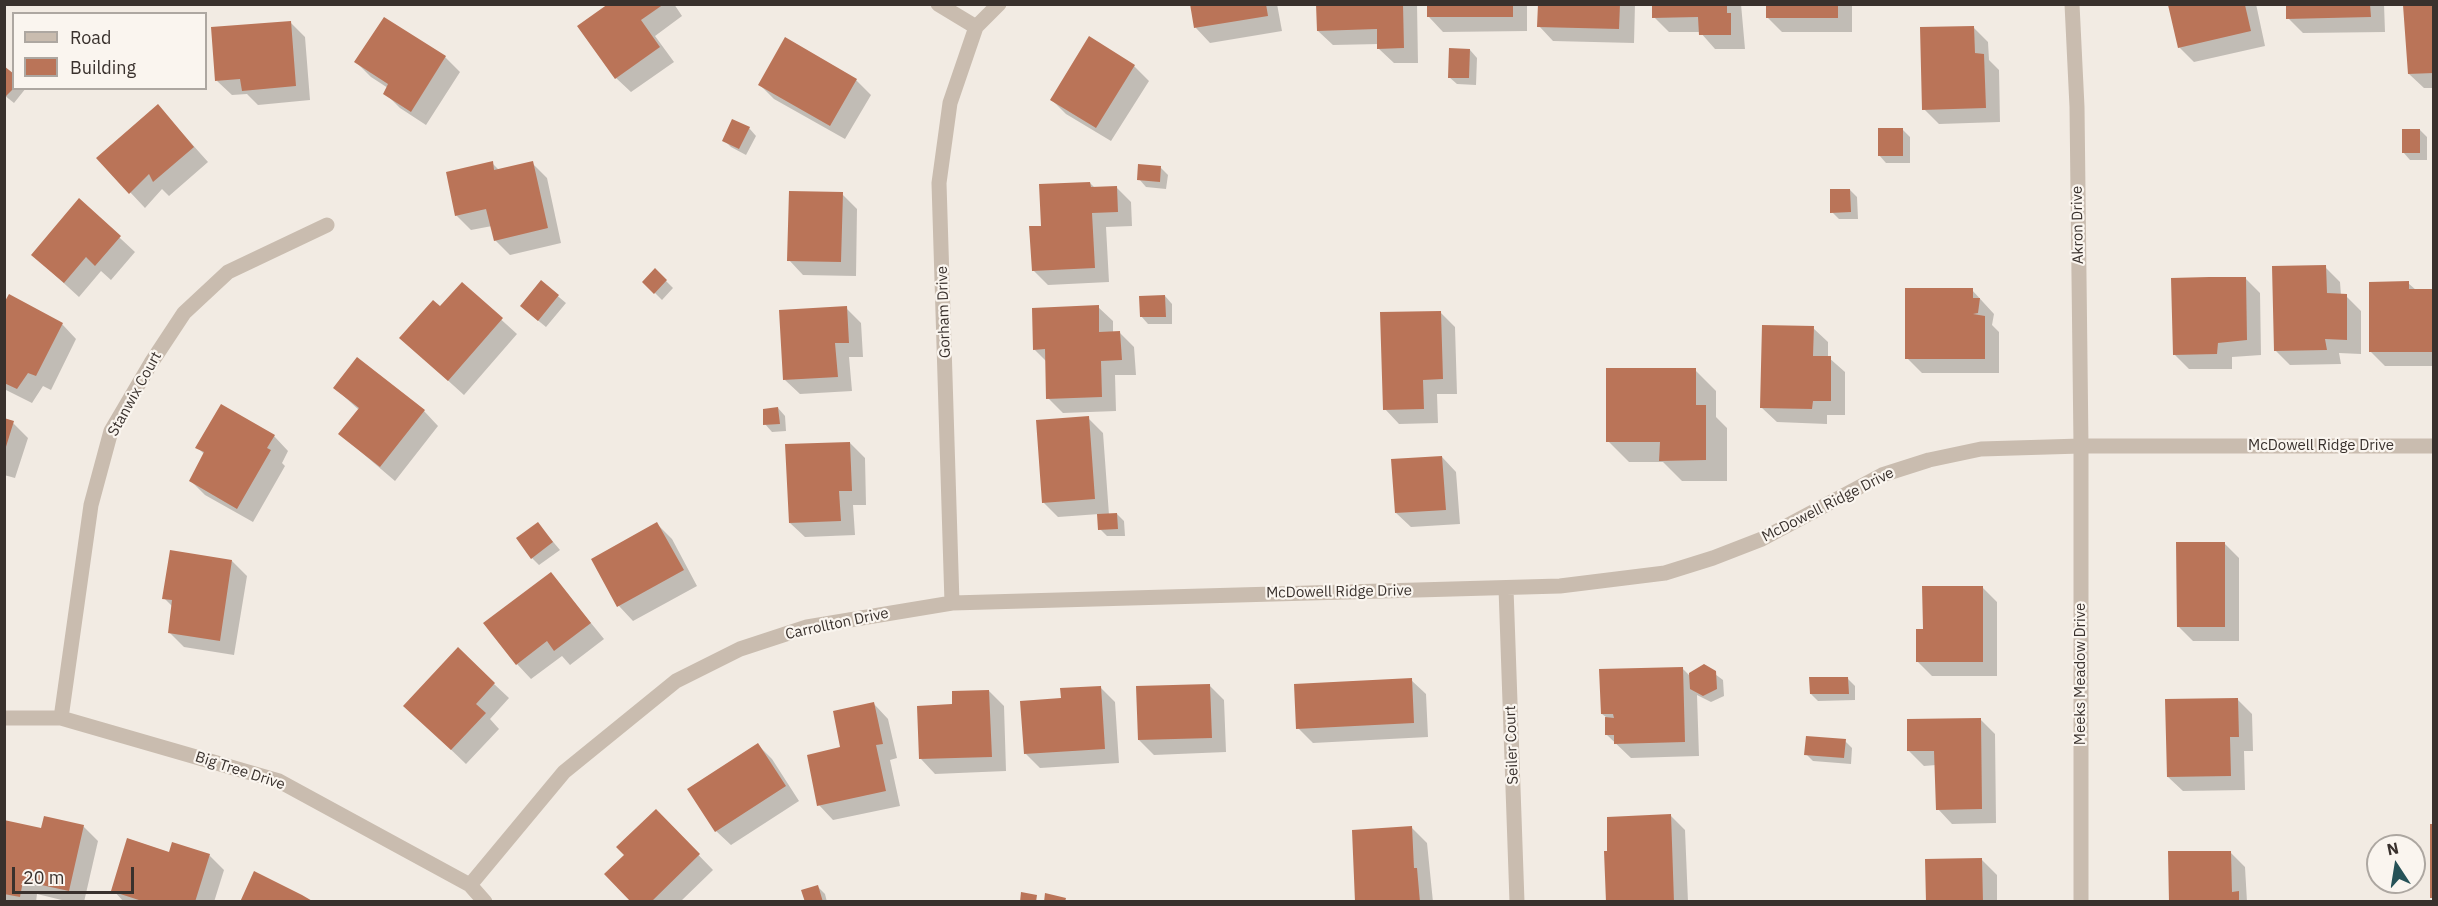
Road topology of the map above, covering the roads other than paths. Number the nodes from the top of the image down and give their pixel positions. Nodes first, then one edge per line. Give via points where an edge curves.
1 (938, 4) edge
2 (999, 4) edge
3 (2072, 4) edge
4 (976, 27) junction
5 (327, 225) dead end
6 (2081, 446) junction
7 (2433, 446) edge
8 (1506, 588) junction
9 (1226, 595) joint
10 (952, 603) junction
11 (4, 718) edge
12 (61, 718) junction
13 (470, 885) junction
14 (485, 902) edge
15 (1517, 902) edge
16 (2081, 902) edge

1 - 4 street
2 - 4 street
3 - 6 street, Akron Drive
4 - 10 street, Gorham Drive via 950,103 939,183
5 - 12 street, Stanwix Court via 228,272 184,313 111,431 89,514
6 - 7 street, McDowell Ridge Drive
6 - 8 street, McDowell Ridge Drive via 1980,449 1929,460 1882,475 1762,539 1665,573 1560,586
6 - 16 street, Meeks Meadow Drive
8 - 9 street, McDowell Ridge Drive
8 - 15 street, Seiler Court
9 - 10 street, Carrollton Drive
10 - 13 street, Carrollton Drive via 807,627 740,649 676,681 564,772
11 - 12 street, Big Tree Drive
12 - 13 street, Big Tree Drive via 279,781
13 - 14 street, Big Tree Drive

